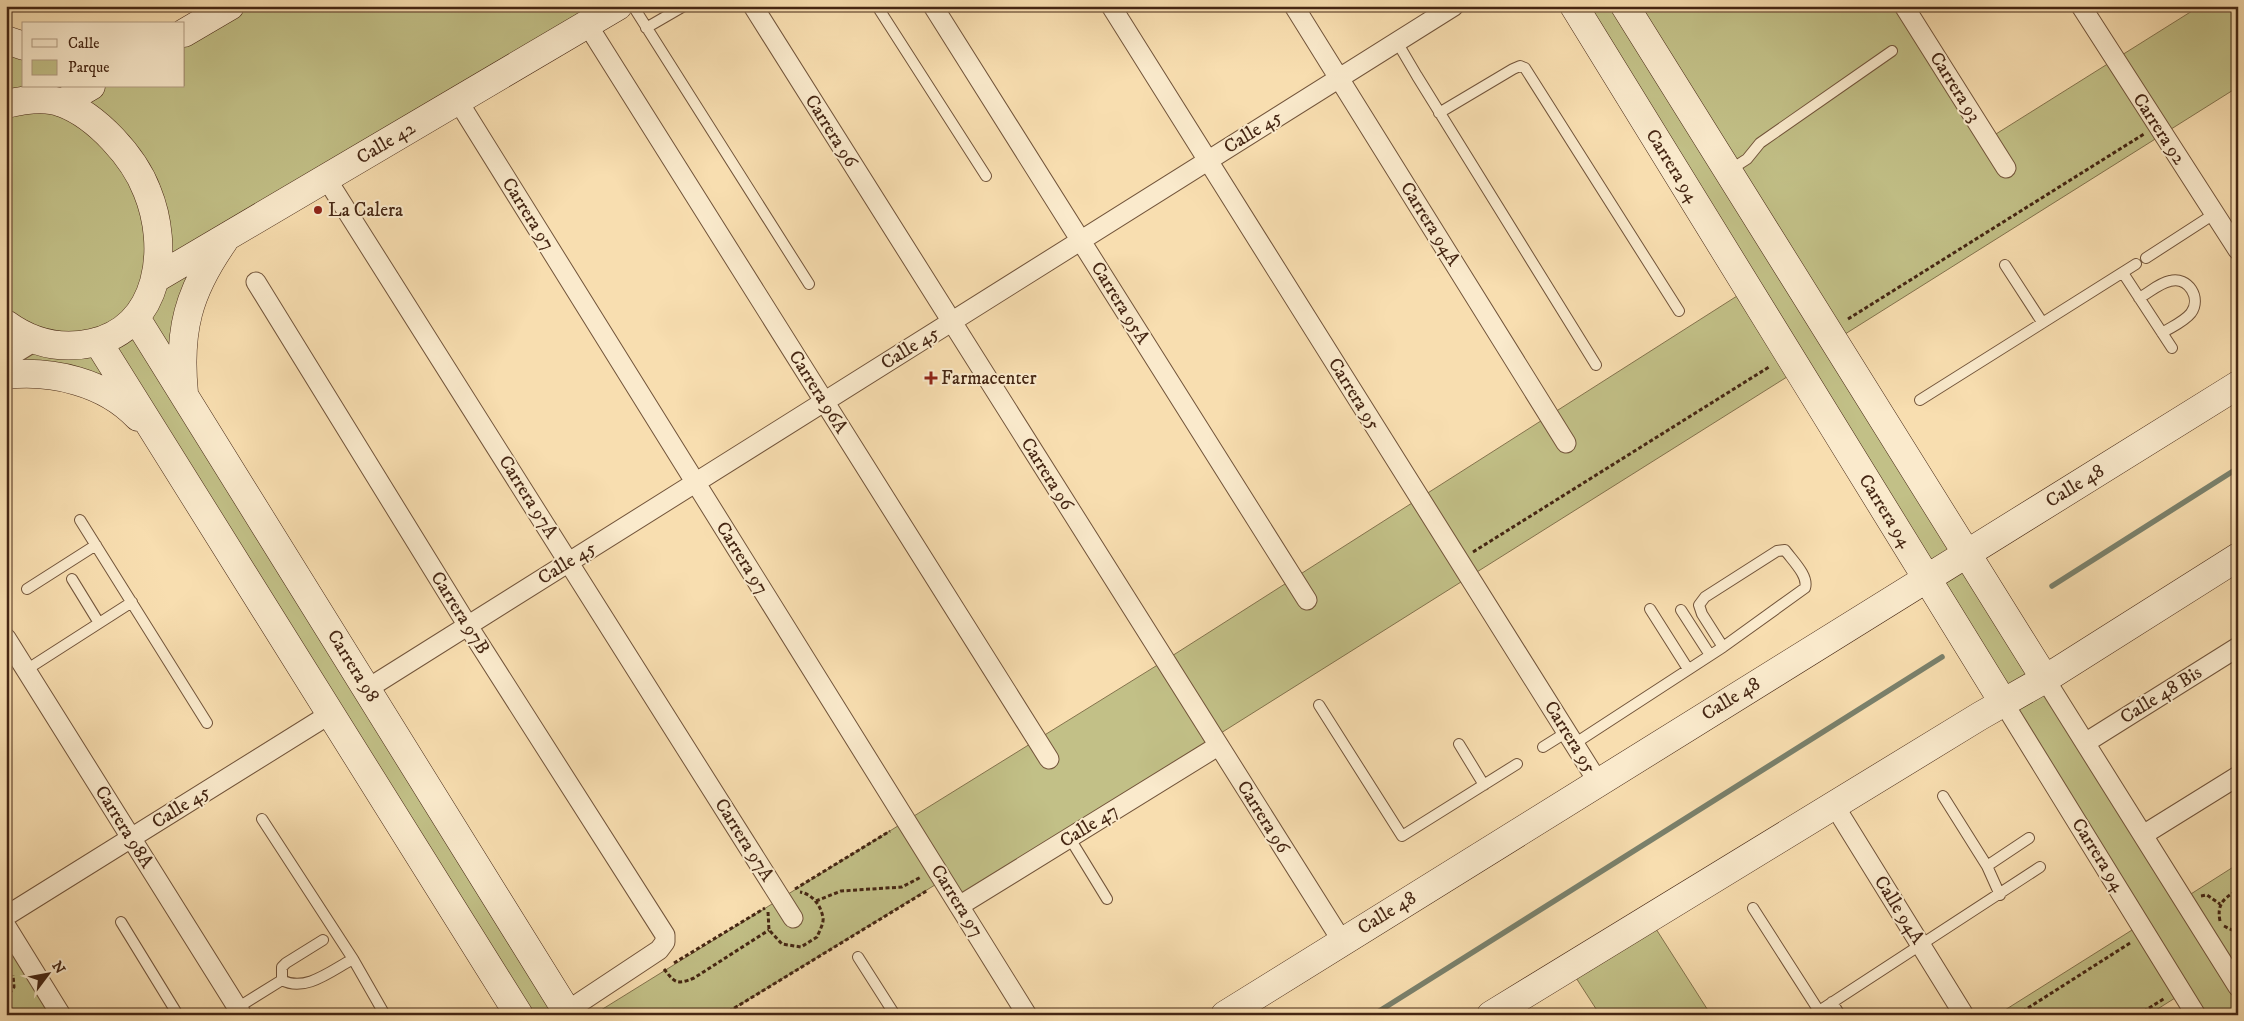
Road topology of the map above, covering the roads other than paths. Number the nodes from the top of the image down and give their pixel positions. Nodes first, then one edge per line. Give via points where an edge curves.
1 (230, 6) edge
2 (618, 6) edge
3 (632, 6) edge
4 (684, 6) edge
5 (753, 6) edge
6 (877, 6) edge
7 (932, 6) edge
8 (1111, 6) edge
9 (1294, 6) edge
10 (1454, 6) edge
11 (1574, 6) edge
12 (1625, 6) edge
13 (1904, 6) edge
14 (2081, 6) edge
15 (587, 24) junction
16 (646, 28) junction
17 (185, 32) edge
18 (6, 40) edge
19 (1398, 42) junction
20 (22, 45) edge
21 (1892, 51) dead end
22 (1339, 79) junction
23 (88, 88) edge
24 (458, 100) junction
25 (62, 103) junction
26 (6, 104) edge
27 (1439, 113) junction
28 (1208, 161) junction
29 (2006, 168) dead end
30 (1728, 171) junction
31 (986, 176) dead end
32 (326, 178) junction
33 (2214, 214) junction
34 (228, 236) junction
35 (1081, 241) junction
36 (2238, 250) edge
37 (2146, 258) dead end
38 (2136, 264) dead end
39 (2005, 265) dead end
40 (2122, 272) junction
41 (155, 279) junction
42 (256, 282) dead end
43 (809, 284) dead end
44 (2140, 298) junction
45 (1679, 311) dead end
46 (136, 318) junction
47 (951, 322) junction
48 (2042, 322) junction
49 (6, 324) edge
50 (2162, 333) junction
51 (35, 341) junction
52 (98, 342) junction
53 (2172, 348) dead end
54 (6, 359) edge
55 (1596, 365) dead end
56 (6, 375) edge
57 (2238, 385) edge
58 (184, 397) junction
59 (1920, 400) dead end
60 (824, 402) junction
61 (159, 440) junction
62 (1566, 442) dead end
63 (696, 482) junction
64 (80, 520) dead end
65 (96, 546) junction
66 (1966, 553) junction
67 (2238, 557) edge
68 (569, 562) junction
69 (1926, 577) junction
70 (72, 579) dead end
71 (27, 589) dead end
72 (1307, 600) dead end
73 (132, 602) junction
74 (1650, 609) dead end
75 (1681, 610) dead end
76 (99, 623) junction
77 (468, 626) junction
78 (6, 638) edge
79 (1723, 647) junction
80 (2238, 647) edge
81 (1710, 655) junction
82 (26, 670) junction
83 (1688, 670) junction
84 (2045, 679) junction
85 (367, 689) junction
86 (2003, 702) junction
87 (1320, 705) dead end
88 (330, 714) junction
89 (207, 724) dead end
90 (1570, 738) junction
91 (2085, 743) junction
92 (1460, 744) dead end
93 (1218, 746) junction
94 (1543, 747) dead end
95 (1049, 759) dead end
96 (1517, 764) dead end
97 (2238, 776) edge
98 (1598, 782) junction
99 (1484, 785) junction
100 (1942, 796) dead end
101 (1834, 805) junction
102 (262, 819) dead end
103 (2143, 835) junction
104 (131, 838) junction
105 (1069, 838) junction
106 (2029, 838) dead end
107 (1987, 866) junction
108 (2040, 867) dead end
109 (2000, 895) junction
110 (1107, 899) dead end
111 (959, 906) junction
112 (1753, 908) dead end
113 (6, 916) edge
114 (794, 918) dead end
115 (121, 922) dead end
116 (6, 926) edge
117 (323, 940) dead end
118 (1342, 941) junction
119 (1921, 945) junction
120 (858, 957) dead end
121 (352, 959) junction
122 (282, 980) junction
123 (2238, 987) edge
124 (1832, 1002) junction
125 (239, 1011) edge
126 (568, 1013) edge
127 (1816, 1013) edge
128 (61, 1015) edge
129 (178, 1015) edge
130 (384, 1015) edge
131 (519, 1015) edge
132 (895, 1015) edge
133 (1027, 1015) edge
134 (1225, 1015) edge
135 (1491, 1015) edge
136 (1840, 1015) edge
137 (1964, 1015) edge
138 (2196, 1015) edge

1 - 17 street
2 - 15 street, Calle 42
3 - 16 lane
4 - 16 lane
5 - 47 street, Carrera 96
6 - 31 lane
7 - 35 street, Carrera 95A
8 - 28 street, Carrera 95
9 - 22 street, Carrera 94A
10 - 19 street, Calle 45
11 - 69 street, Carrera 94
12 - 30 street
13 - 29 street, Carrera 93
14 - 33 street, Carrera 92
15 - 24 street, Calle 42
15 - 60 street, Carrera 96A
16 - 43 lane
18 - 20 street
19 - 22 street, Calle 45
19 - 27 lane
21 - 30 lane via 1760,143 1747,160
22 - 28 street, Calle 45
22 - 62 street, Carrera 94A
23 - 25 street
24 - 32 street, Calle 42
24 - 63 street, Carrera 97
25 - 26 street via 24,100
25 - 41 street via 114,139 133,163 148,191 156,220 159,250
27 - 45 lane via 1513,69 1525,68
27 - 55 lane
28 - 35 street, Calle 45
28 - 90 street, Carrera 95
30 - 66 street
32 - 34 street, Calle 42
32 - 68 street, Carrera 97A
33 - 36 street, Carrera 92
33 - 37 lane
34 - 41 street, Calle 42
34 - 58 street via 208,264 184,328 181,362
35 - 47 street, Calle 45
35 - 72 street, Carrera 95A
38 - 40 lane
39 - 48 lane
40 - 44 lane
40 - 48 lane
41 - 46 street via 151,295
42 - 77 street, Carrera 97B
44 - 50 lane
44 - 50 lane via 2168,281 2181,281 2192,289 2195,302 2190,314
46 - 52 street
46 - 58 street, Carrera 98
47 - 60 street, Calle 45
47 - 93 street, Carrera 96
48 - 59 lane
49 - 51 street
50 - 53 lane
51 - 52 street via 77,347
51 - 54 street
52 - 61 street
56 - 61 street via 28,372 66,377 101,391 133,412
57 - 66 street, Calle 48
58 - 85 street, Carrera 98
60 - 63 street, Calle 45
60 - 95 street, Carrera 96A
61 - 88 street
63 - 68 street, Calle 45
63 - 111 street, Carrera 97
64 - 65 lane
65 - 71 lane
65 - 73 lane
66 - 69 street, Calle 48
66 - 84 street
67 - 84 street
68 - 77 street, Calle 45
68 - 114 street, Carrera 97A
69 - 86 street, Carrera 94
69 - 98 street, Calle 48
70 - 76 lane
73 - 76 lane
73 - 89 lane
74 - 83 lane
75 - 81 lane
76 - 82 lane
77 - 85 street, Calle 45
77 - 126 street, Carrera 97B via 665,935 665,942 659,950
78 - 82 street, Carrera 98A
79 - 79 lane via 1805,588 1807,584 1786,550 1777,551 1713,592 1699,605
79 - 81 lane
80 - 91 street, Calle 48 Bis
81 - 83 lane
82 - 104 street, Carrera 98A
83 - 90 lane
84 - 86 street
84 - 91 street
85 - 126 street, Carrera 98
86 - 101 street
86 - 138 street, Carrera 94
87 - 99 lane via 1402,836
88 - 104 street, Calle 45
88 - 131 street
90 - 94 lane
90 - 98 street, Carrera 95
91 - 103 street
92 - 99 lane
93 - 105 street, Calle 47
93 - 118 street, Carrera 96
96 - 99 lane
97 - 103 street
98 - 118 street, Calle 48
100 - 107 lane
101 - 119 street, Calle 94A
101 - 135 street
102 - 121 lane
103 - 123 street
104 - 113 street, Calle 45
104 - 125 street, Carrera 98A
105 - 110 lane
105 - 111 street, Calle 47
106 - 107 lane
107 - 109 lane
108 - 109 lane
109 - 119 lane
111 - 133 street, Carrera 97
112 - 127 lane
115 - 129 lane
116 - 128 street
117 - 122 lane via 282,967
118 - 134 street, Calle 48
119 - 124 lane
119 - 137 street, Calle 94A
120 - 132 lane
121 - 122 lane via 304,983
121 - 130 lane
122 - 125 lane
124 - 127 lane
124 - 136 lane

